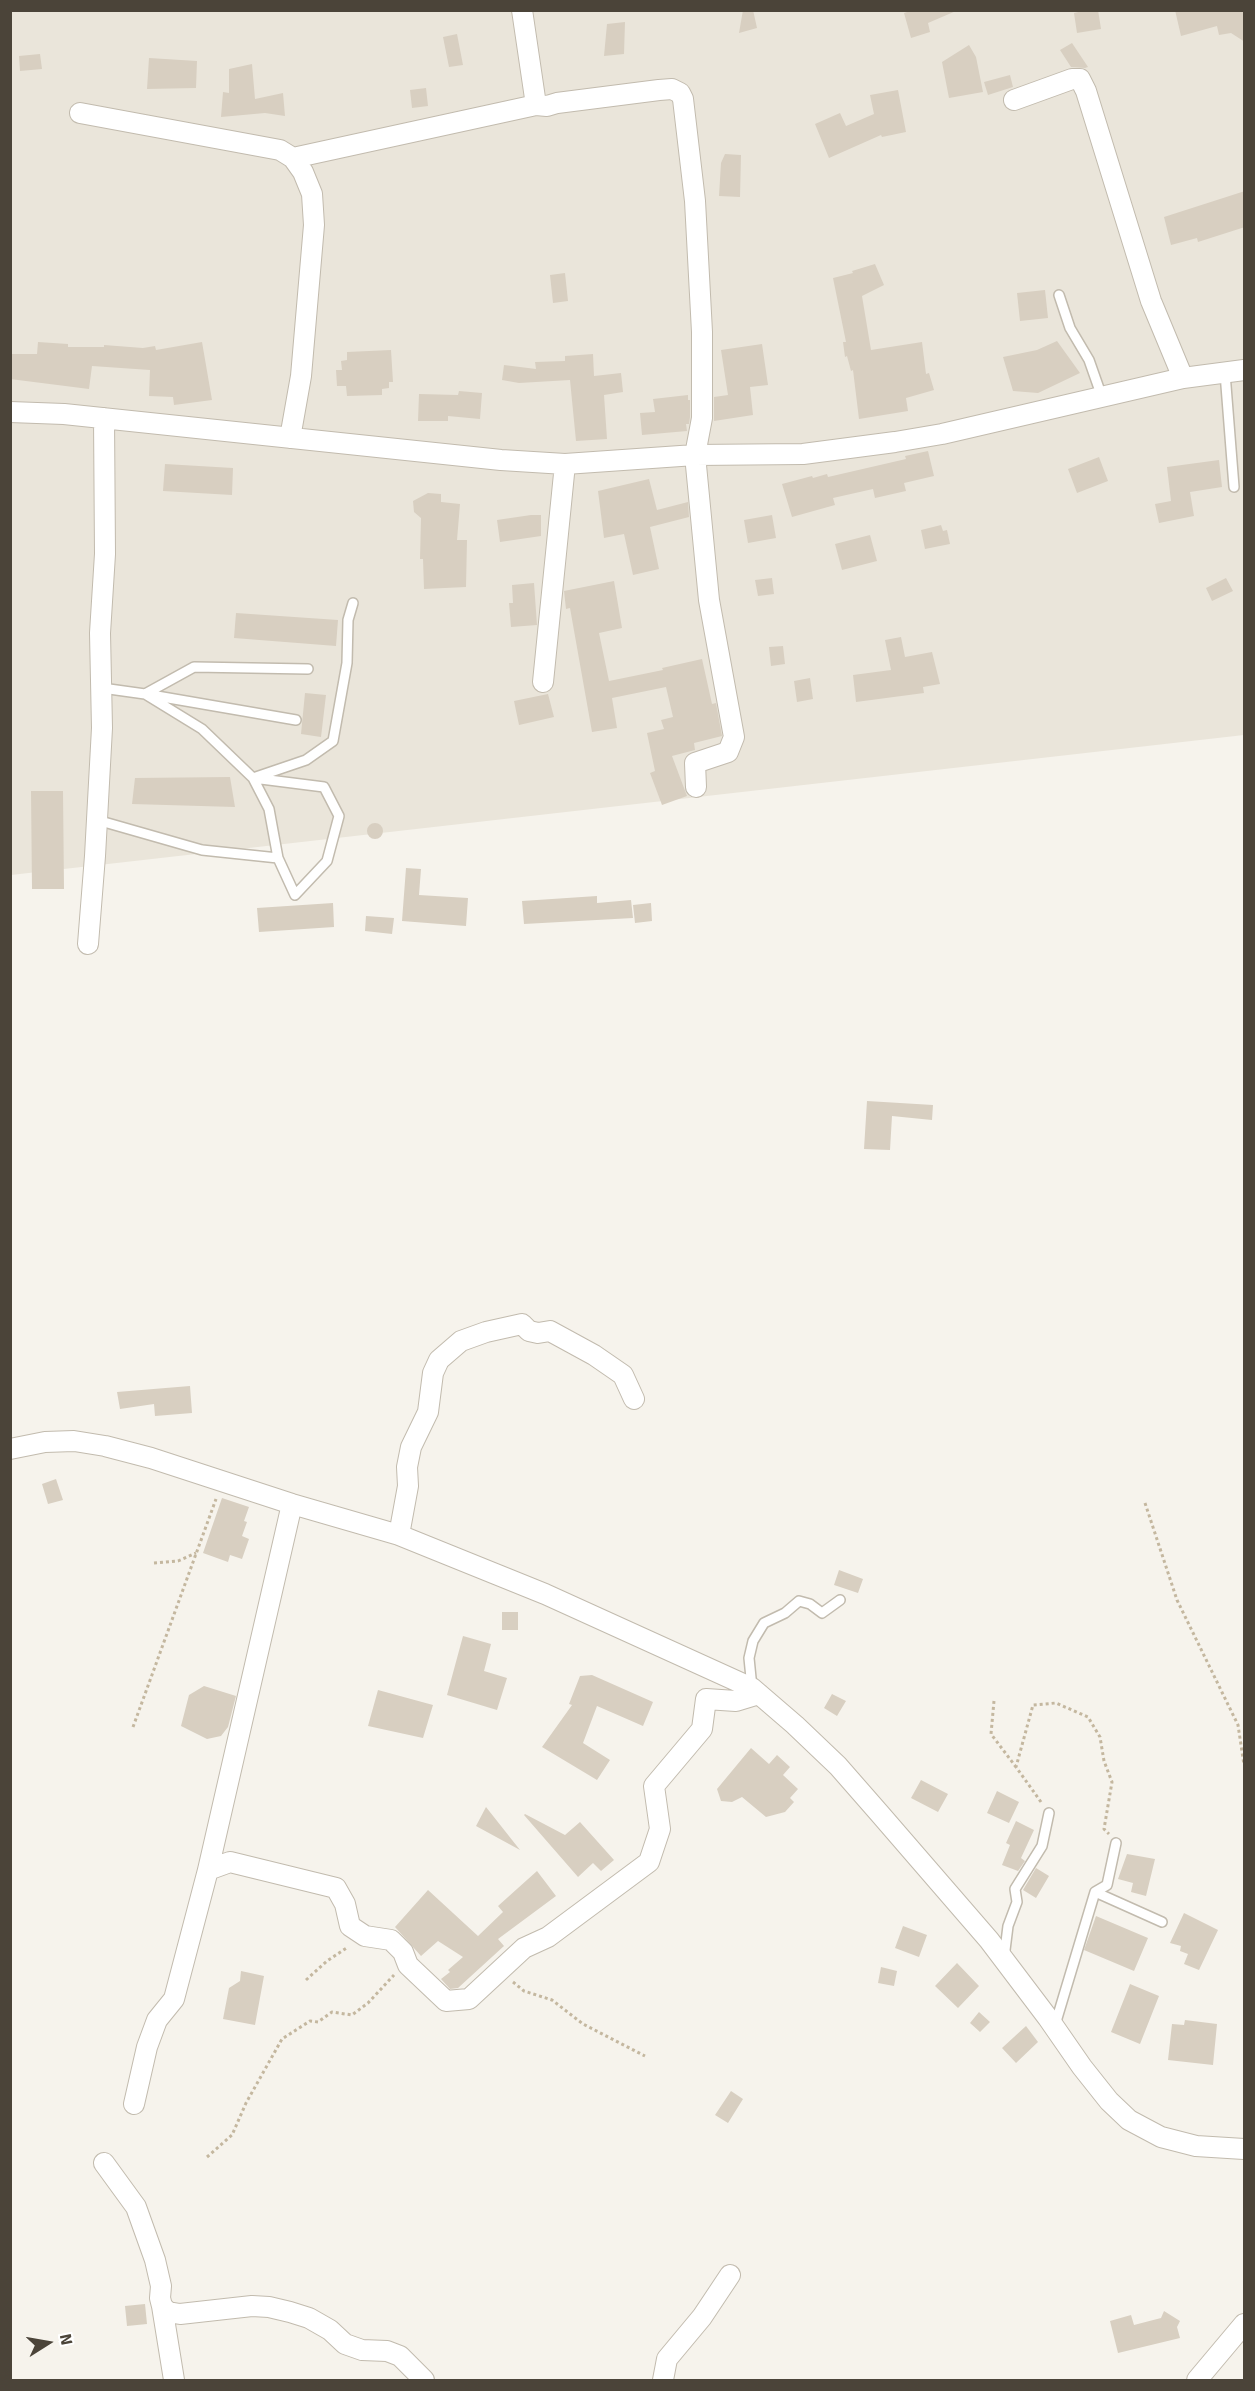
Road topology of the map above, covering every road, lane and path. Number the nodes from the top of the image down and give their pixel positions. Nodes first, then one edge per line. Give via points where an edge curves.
1 (522, 10) edge
2 (1014, 100) dead end
3 (536, 105) junction
4 (80, 113) dead end
5 (293, 158) junction
6 (1059, 295) dead end
7 (1245, 370) edge
8 (1225, 373) junction
9 (1183, 378) junction
10 (1102, 397) junction
11 (10, 412) edge
12 (104, 418) junction
13 (290, 438) junction
14 (695, 455) junction
15 (565, 464) junction
16 (1234, 487) dead end
17 (353, 603) dead end
18 (308, 669) dead end
19 (543, 682) dead end
20 (102, 688) junction
21 (145, 694) junction
22 (296, 720) dead end
23 (253, 778) junction
24 (696, 787) dead end
25 (98, 820) junction
26 (278, 858) junction
27 (88, 944) dead end
28 (634, 1400) dead end
29 (10, 1449) edge
30 (222, 1480) junction
31 (292, 1503) junction
32 (1145, 1503) dead end
33 (399, 1535) junction
34 (196, 1553) junction
35 (154, 1563) dead end
36 (840, 1600) dead end
37 (717, 1671) junction
38 (755, 1691) junction
39 (706, 1699) junction
40 (994, 1701) dead end
41 (134, 1727) dead end
42 (1245, 1765) edge
43 (1016, 1767) junction
44 (1049, 1813) joint
45 (1116, 1843) joint
46 (208, 1870) junction
47 (1095, 1892) junction
48 (1162, 1922) dead end
49 (365, 1936) junction
50 (1004, 1960) junction
51 (408, 1965) junction
52 (494, 1977) junction
53 (306, 1980) dead end
54 (1055, 2028) junction
55 (645, 2056) dead end
56 (134, 2104) dead end
57 (1245, 2149) edge
58 (207, 2157) dead end
59 (104, 2163) dead end
60 (730, 2275) dead end
61 (162, 2306) junction
62 (1245, 2324) edge
63 (174, 2380) edge
64 (424, 2380) edge
65 (663, 2380) edge
66 (1197, 2380) edge

1 - 3 street
2 - 9 street via 1080,79 1150,301
3 - 5 street
3 - 14 street via 672,89 683,99 695,201 702,332 702,418
4 - 5 street via 258,144
5 - 13 street via 312,194 314,225 301,376
6 - 10 lane
7 - 8 street
8 - 9 street
8 - 16 lane
9 - 10 street
10 - 14 street via 895,442 803,454
11 - 12 street
12 - 13 street
12 - 20 street
13 - 15 street
14 - 15 street
14 - 24 street via 709,600 734,737 728,752 695,763
15 - 19 street
17 - 23 lane via 333,741 306,760
18 - 21 lane via 194,667
20 - 21 lane
20 - 25 street
21 - 22 lane
21 - 23 lane via 202,729
23 - 26 lane via 269,809
23 - 26 lane via 324,787 339,816 327,861 295,896
25 - 26 lane via 202,850
25 - 27 street
28 - 33 street via 623,1375 550,1331 529,1331 522,1324 461,1341 439,1360 434,1373 428,1412 409,1457
29 - 30 street via 74,1441 151,1458
30 - 31 street
30 - 34 path
31 - 33 street
31 - 46 street
32 - 42 path via 1177,1600 1238,1725
33 - 37 street
34 - 35 path via 178,1561
34 - 41 path
36 - 38 lane via 822,1613 799,1600 764,1623 753,1641 749,1658
37 - 38 street
37 - 39 street
38 - 39 street via 736,1701
38 - 50 street via 838,1766
39 - 52 street via 702,1729 654,1786 660,1829 649,1862 548,1937 524,1948
40 - 43 path via 991,1734
43 - 44 path
43 - 45 path via 1032,1706 1056,1703 1088,1718 1100,1737 1112,1782 1104,1829
44 - 50 lane via 1042,1846 1016,1889 1017,1902 1008,1926
45 - 47 lane via 1107,1885
46 - 49 street via 230,1862 336,1888 350,1926
46 - 56 street via 174,1999 157,2020
47 - 48 lane
47 - 54 lane
49 - 51 street via 391,1940 403,1952
49 - 53 path
50 - 54 street
51 - 52 street via 446,2001 469,1999
51 - 58 path via 352,2015 332,2012 318,2022 310,2020 282,2039 232,2135
52 - 55 path via 552,2000 584,2024
54 - 57 street via 1109,2101 1129,2120 1161,2137 1196,2146
59 - 61 street via 136,2207 155,2260
60 - 65 street via 702,2318 667,2359
61 - 63 street
61 - 64 street via 168,2312 180,2314 252,2306 290,2312 309,2318 362,2350 400,2356
62 - 66 street

